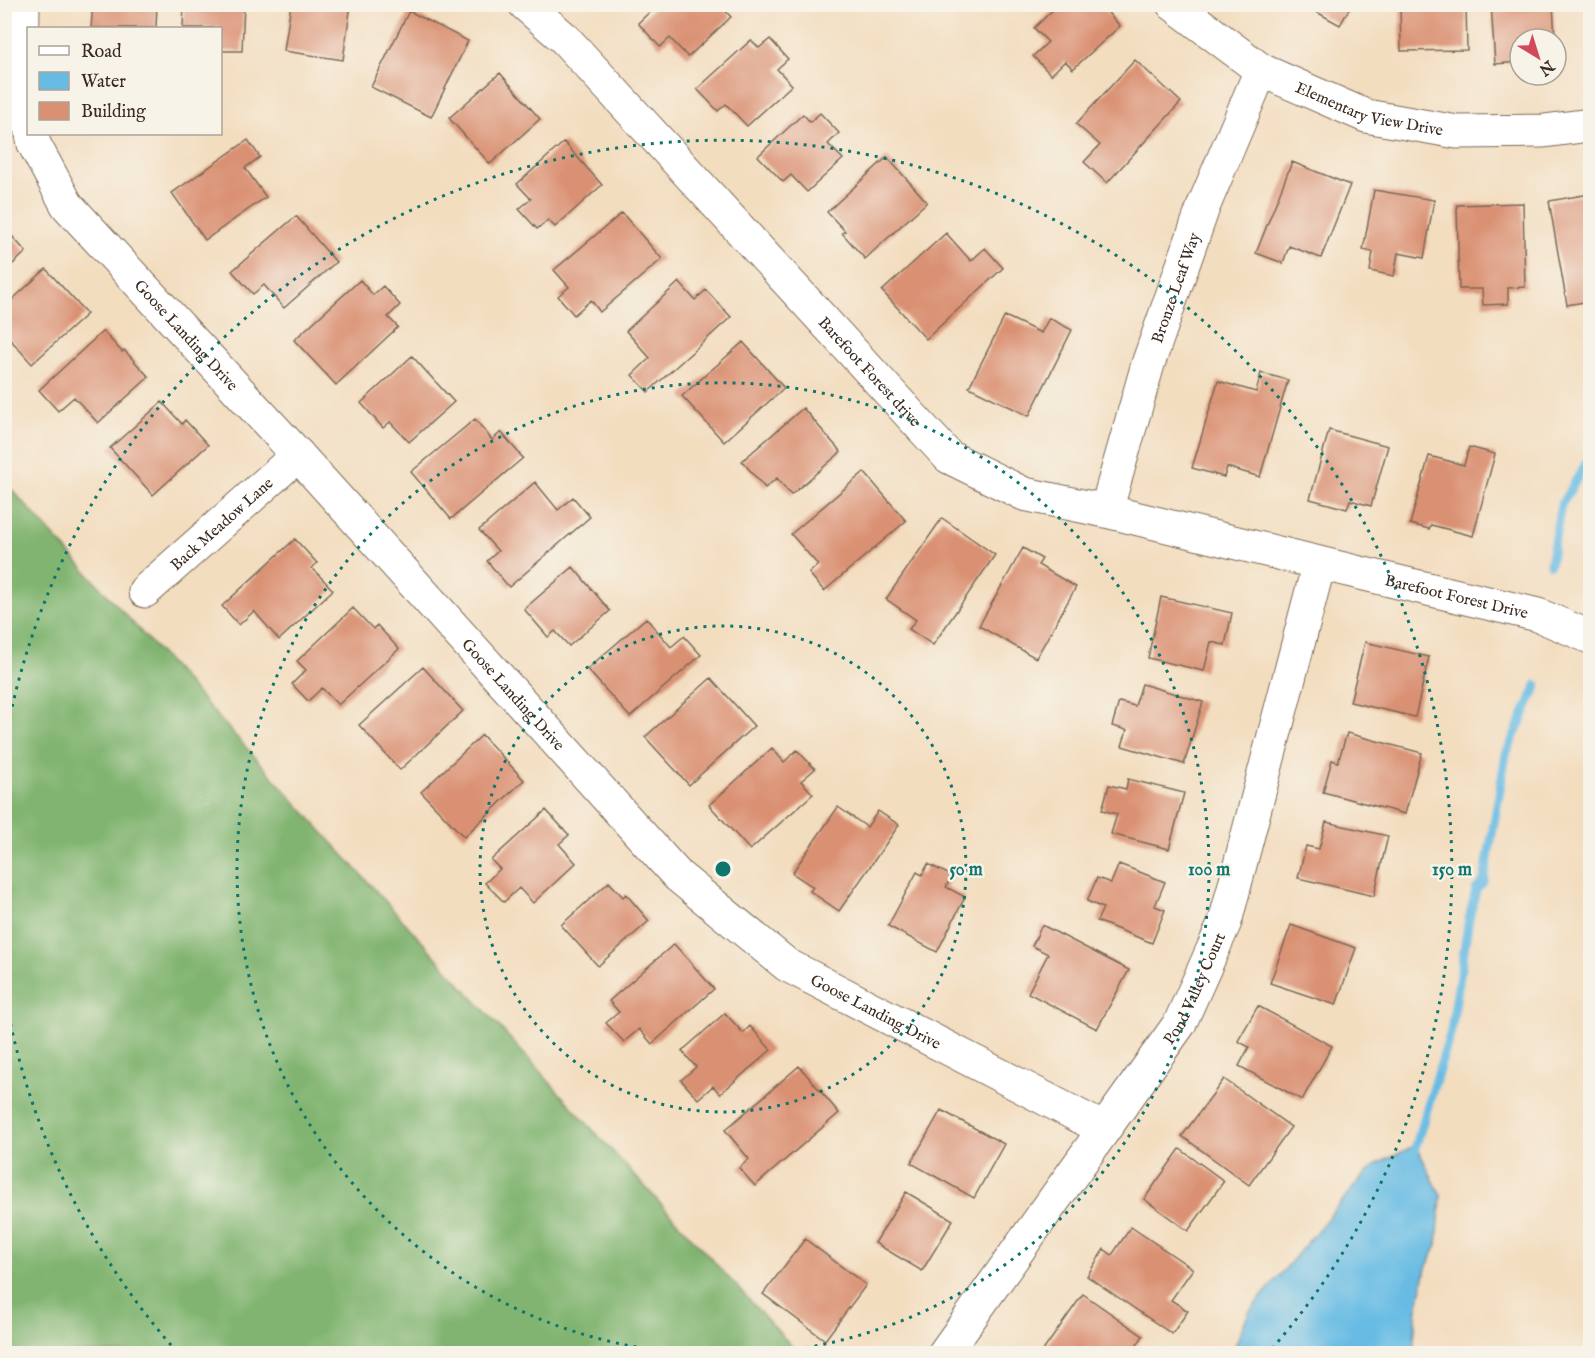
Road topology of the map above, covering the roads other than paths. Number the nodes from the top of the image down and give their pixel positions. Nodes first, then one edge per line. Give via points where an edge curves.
1 (23, 4) edge
2 (525, 4) edge
3 (1173, 4) edge
4 (1262, 70) junction
5 (27, 118) edge
6 (1590, 125) edge
7 (32, 135) edge
8 (298, 454) junction
9 (1106, 511) junction
10 (1320, 564) junction
11 (145, 591) dead end
12 (1590, 638) edge
13 (1104, 1129) junction
14 (944, 1353) edge

1 - 5 street via 22,98
2 - 9 street, Barefoot Forest drive via 565,39 949,457 1024,494
3 - 4 street, Elementary View Drive
4 - 6 street, Elementary View Drive via 1366,116 1457,132 1544,132
4 - 9 street, Bronze Leaf Way via 1204,205 1148,364
7 - 8 street, Goose Landing Drive via 67,205
8 - 11 street, Back Meadow Lane
8 - 13 street, Goose Landing Drive via 678,876 787,965
9 - 10 street, Barefoot Forest drive
10 - 12 street, Barefoot Forest Drive via 1538,615
10 - 13 street, Pond Valley Court via 1225,922 1180,1023
13 - 14 street, Pond Valley Court

